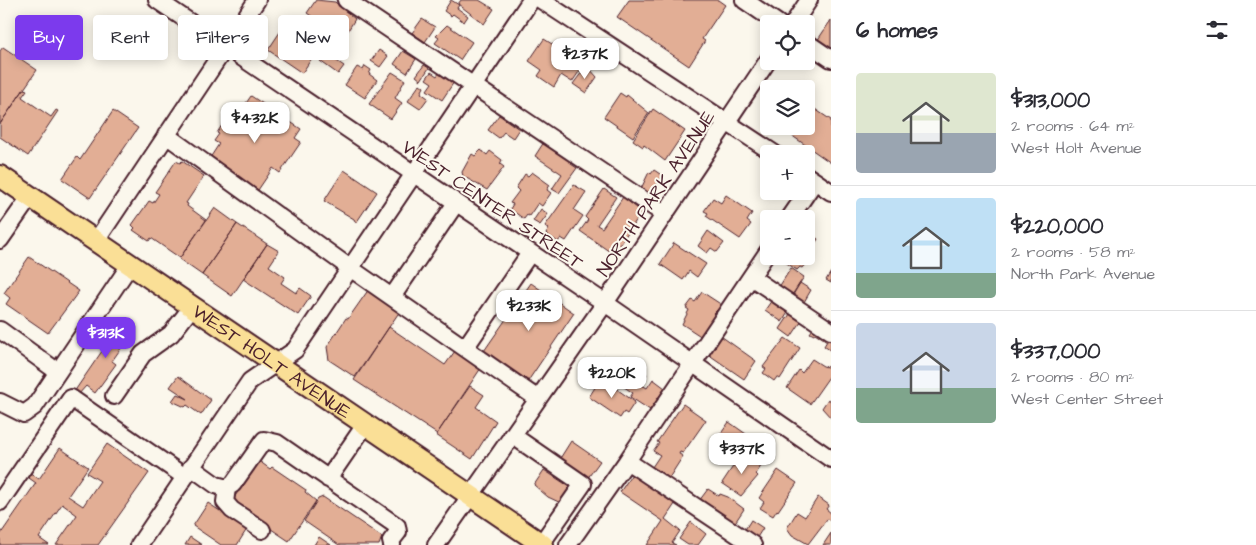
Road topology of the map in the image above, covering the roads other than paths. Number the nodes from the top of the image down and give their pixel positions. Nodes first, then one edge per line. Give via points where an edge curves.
1 (157, 0) edge
2 (257, 0) edge
3 (346, 0) edge
4 (531, 0) edge
5 (542, 0) edge
6 (744, 0) edge
7 (809, 0) edge
8 (179, 15) edge
9 (246, 15) edge
10 (766, 15) edge
11 (799, 15) edge
12 (815, 48) edge
13 (831, 59) edge
14 (215, 60) edge
15 (245, 60) edge
16 (762, 70) edge
17 (472, 86) junction
18 (727, 121) junction
19 (166, 135) junction
20 (762, 145) edge
21 (413, 174) junction
22 (0, 176) edge
23 (815, 181) edge
24 (831, 192) edge
25 (30, 196) junction
26 (456, 203) junction
27 (664, 214) junction
28 (0, 240) edge
29 (96, 242) junction
30 (530, 253) junction
31 (760, 263) edge
32 (130, 265) junction
33 (350, 268) junction
34 (750, 277) junction
35 (392, 297) junction
36 (605, 303) junction
37 (192, 307) junction
38 (0, 330) edge
39 (831, 331) edge
40 (465, 348) junction
41 (693, 363) junction
42 (275, 364) junction
43 (58, 372) junction
44 (114, 396) dead end
45 (538, 399) junction
46 (0, 402) edge
47 (366, 425) junction
48 (512, 435) junction
49 (831, 459) edge
50 (627, 461) junction
51 (188, 472) junction
52 (328, 479) junction
53 (227, 488) junction
54 (470, 495) junction
55 (0, 502) edge
56 (262, 530) dead end
57 (535, 542) edge
58 (139, 545) edge
59 (392, 545) edge
60 (436, 545) edge
61 (568, 545) edge
62 (753, 545) edge

1 - 8 street, WEST CENTER STREET
2 - 9 street
3 - 17 street
4 - 17 street
5 - 18 street
6 - 10 street
7 - 11 street
12 - 13 street
14 - 19 street
15 - 21 street, WEST CENTER STREET
16 - 18 street, NORTH PARK AVENUE
17 - 21 street
17 - 27 street
18 - 20 street
18 - 27 street, NORTH PARK AVENUE
19 - 29 street
19 - 33 street
21 - 26 street, WEST CENTER STREET
21 - 33 street
22 - 25 main road, WEST HOLT AVENUE
23 - 24 street
25 - 28 street
25 - 29 main road, WEST HOLT AVENUE
26 - 30 street, WEST CENTER STREET
26 - 35 street
27 - 36 street, NORTH PARK AVENUE
29 - 32 main road, WEST HOLT AVENUE
30 - 36 street, WEST CENTER STREET
30 - 40 street
31 - 34 street
32 - 37 main road, WEST HOLT AVENUE
32 - 43 street
33 - 35 street
33 - 42 street via 295,350
34 - 39 street
34 - 41 street
35 - 40 street
36 - 41 street, WEST CENTER STREET
36 - 45 street, NORTH PARK AVENUE
37 - 42 main road, WEST HOLT AVENUE
37 - 44 street via 171,334 143,354
38 - 43 street
40 - 45 street
41 - 49 street, WEST CENTER STREET
41 - 50 street
42 - 47 main road, WEST HOLT AVENUE
42 - 51 street via 250,381
43 - 46 street via 35,406 24,414
45 - 48 street, NORTH PARK AVENUE
47 - 52 street
47 - 54 main road, WEST HOLT AVENUE
48 - 54 street, NORTH PARK AVENUE
48 - 57 street via 583,484
50 - 61 street
50 - 62 street
51 - 53 street
51 - 55 street via 71,398
51 - 58 street
52 - 53 street via 276,442 264,440
52 - 59 street via 397,526
53 - 56 street via 226,502 232,510
54 - 57 main road, WEST HOLT AVENUE
54 - 60 street, NORTH PARK AVENUE

